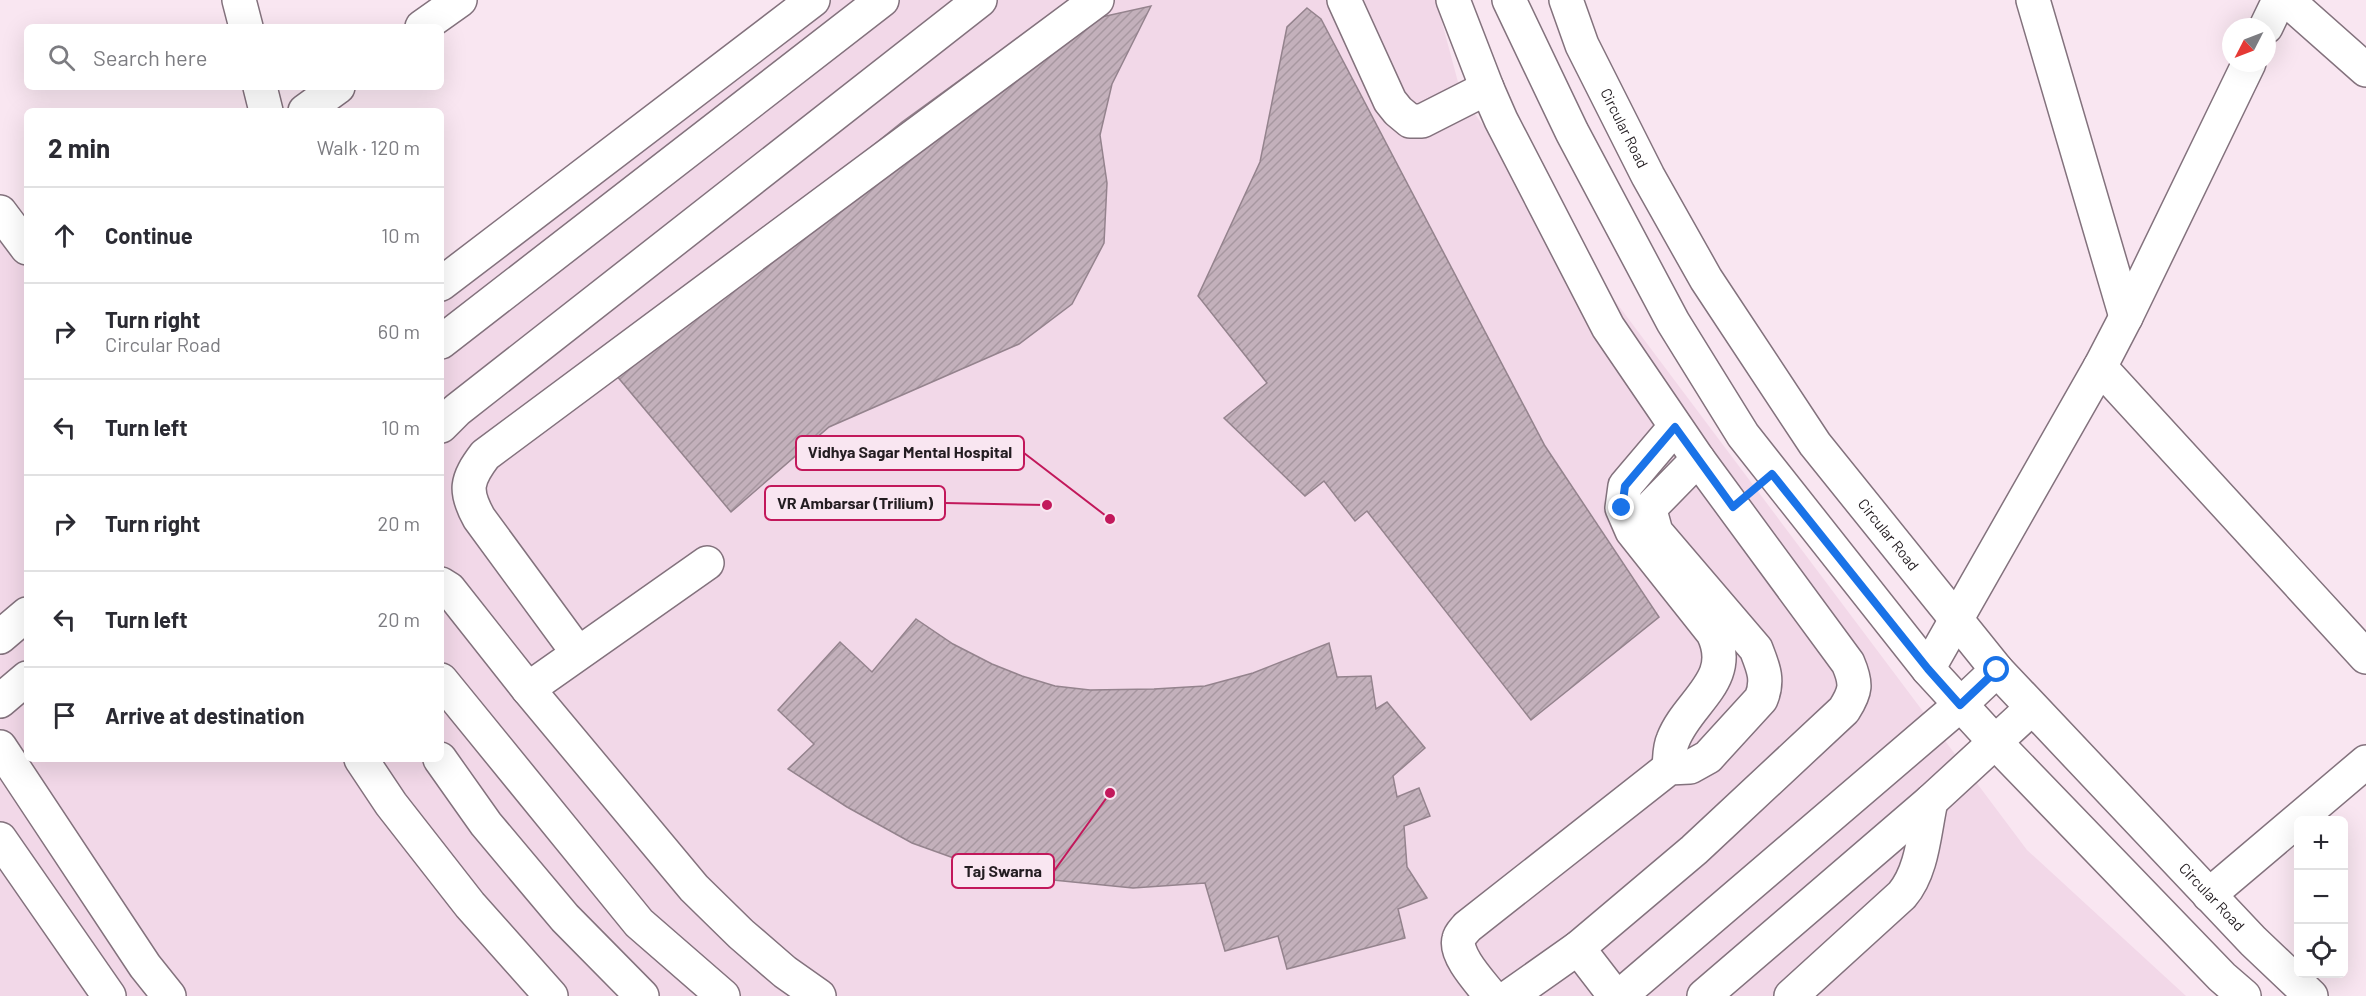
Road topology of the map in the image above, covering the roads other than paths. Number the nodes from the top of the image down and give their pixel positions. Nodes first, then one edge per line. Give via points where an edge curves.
1 (239, 0) edge
2 (460, 0) edge
3 (813, 0) edge
4 (882, 0) edge
5 (980, 0) edge
6 (1097, 0) edge
7 (1344, 0) edge
8 (1453, 0) edge
9 (1509, 0) edge
10 (1566, 0) edge
11 (2033, 0) edge
12 (2279, 0) edge
13 (2287, 0) edge
14 (2270, 18) edge
15 (245, 24) edge
16 (426, 24) edge
17 (2366, 70) edge
18 (2245, 72) edge
19 (1486, 88) junction
20 (261, 90) edge
21 (334, 90) edge
22 (265, 108) edge
23 (309, 108) edge
24 (0, 212) edge
25 (24, 244) edge
26 (444, 282) edge
27 (2126, 317) junction
28 (444, 340) edge
29 (2100, 367) junction
30 (446, 409) edge
31 (1675, 427) junction
32 (1698, 459) junction
33 (1772, 474) junction
34 (1733, 507) junction
35 (707, 563) dead end
36 (444, 586) edge
37 (24, 617) edge
38 (1956, 619) junction
39 (0, 637) edge
40 (578, 653) junction
41 (2366, 657) edge
42 (1928, 669) junction
43 (1997, 670) junction
44 (24, 681) edge
45 (444, 684) edge
46 (528, 689) junction
47 (0, 701) edge
48 (1960, 705) junction
49 (2032, 708) junction
50 (1996, 743) junction
51 (13, 756) edge
52 (363, 762) edge
53 (442, 762) edge
54 (2366, 762) edge
55 (1669, 768) junction
56 (1930, 801) junction
57 (0, 839) edge
58 (2210, 895) junction
59 (2253, 941) junction
60 (1578, 948) junction
61 (145, 966) junction
62 (2275, 984) edge
63 (2224, 990) edge
64 (109, 996) edge
65 (169, 996) edge
66 (551, 996) edge
67 (642, 996) edge
68 (723, 996) edge
69 (819, 996) edge
70 (1491, 996) edge
71 (1510, 996) edge
72 (1615, 996) edge
73 (1620, 996) edge
74 (1704, 996) edge
75 (1791, 996) edge
76 (2311, 996) edge

1 - 15 street
2 - 16 street
3 - 26 street
4 - 28 street
5 - 30 street
6 - 40 street via 485,455 468,484 469,501
7 - 19 street via 1390,101 1410,121 1422,121
8 - 19 street
9 - 33 street via 1572,132 1673,322 1720,400
10 - 38 street, Circular Road via 1582,45 1648,176 1706,279 1815,444
11 - 27 street
12 - 14 street
13 - 17 street
18 - 27 street
19 - 31 street via 1608,327
20 - 22 street
21 - 23 street
24 - 25 street
27 - 29 street
29 - 38 street
29 - 41 street
31 - 32 street
31 - 55 street via 1625,486 1622,501 1632,531 1713,633 1719,647 1719,670 1673,740
32 - 34 street
32 - 55 street via 1653,505 1652,522 1656,532 1756,649 1766,681 1761,699 1708,757 1690,767
33 - 34 street
33 - 42 street
34 - 60 street via 1848,663 1855,689 1844,710 1694,850
35 - 40 street
36 - 46 street
37 - 39 street
38 - 42 street
38 - 43 street, Circular Road
40 - 46 street
42 - 48 street
43 - 48 street
43 - 49 street, Circular Road
44 - 47 street
45 - 68 street via 639,923
46 - 69 street via 694,888 741,934
48 - 50 street
48 - 73 street
49 - 50 street
49 - 58 street, Circular Road
50 - 56 street
50 - 63 street
51 - 61 street
52 - 66 street via 470,905
53 - 67 street via 486,824 565,918
54 - 58 street
55 - 70 street via 1459,937 1462,958
56 - 74 street
56 - 75 street via 1912,883
57 - 64 street
58 - 59 street, Circular Road
59 - 62 street, Circular Road
59 - 63 street
60 - 71 street
60 - 72 street
61 - 64 street
61 - 65 street
62 - 76 street, Circular Road

